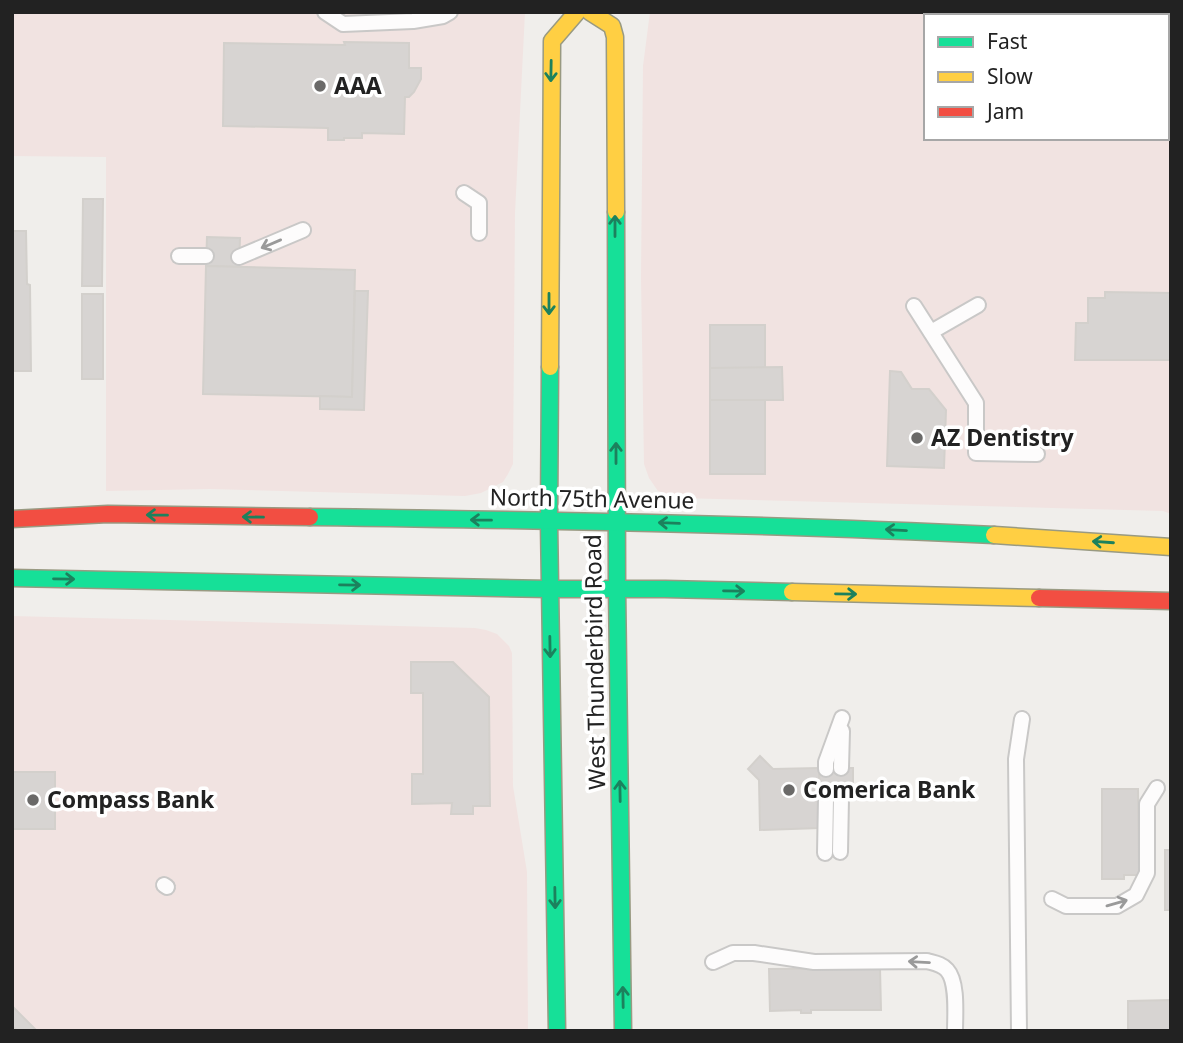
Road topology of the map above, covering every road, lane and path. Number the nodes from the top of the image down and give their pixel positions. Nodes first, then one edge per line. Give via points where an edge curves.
1 (325, 12) edge
2 (450, 12) edge
3 (576, 12) edge
4 (590, 12) edge
5 (464, 193) dead end
6 (303, 230) dead end
7 (479, 233) dead end
8 (179, 256) dead end
9 (206, 257) dead end
10 (239, 257) dead end
11 (978, 305) dead end
12 (914, 306) dead end
13 (930, 332) junction
14 (1037, 454) dead end
15 (12, 519) edge
16 (549, 522) junction
17 (616, 522) junction
18 (1171, 547) edge
19 (12, 578) edge
20 (550, 589) junction
21 (617, 589) junction
22 (1171, 601) edge
23 (842, 718) dead end
24 (1022, 719) dead end
25 (834, 768) dead end
26 (1157, 788) dead end
27 (833, 798) dead end
28 (833, 852) dead end
29 (1052, 899) dead end
30 (713, 962) dead end
31 (557, 1031) edge
32 (623, 1031) edge
33 (955, 1031) edge
34 (1019, 1031) edge

1 - 2 lane via 343,24 413,22
3 -> 16 main road, West Thunderbird Road via 551,41
17 -> 4 main road, West Thunderbird Road via 615,37 612,26
5 - 7 lane via 479,203
6 -> 10 lane
8 - 9 lane
11 - 13 lane
12 - 13 lane
13 - 14 lane via 976,403 976,453
16 -> 15 main road, North 75th Avenue via 108,514
16 - 17 main road, North 75th Avenue
16 - 20 main road, West Thunderbird Road
18 -> 17 main road, North 75th Avenue via 885,529
17 - 21 main road, West Thunderbird Road
19 -> 20 main road
20 - 21 main road
20 -> 31 main road, West Thunderbird Road
21 -> 22 main road
32 -> 21 main road, West Thunderbird Road
23 - 25 lane
24 - 34 lane via 1016,759
29 -> 26 lane via 1066,906 1117,906 1136,895 1147,873 1147,804
27 - 28 lane
33 -> 30 lane via 954,982 939,964 814,962 754,953 733,953

